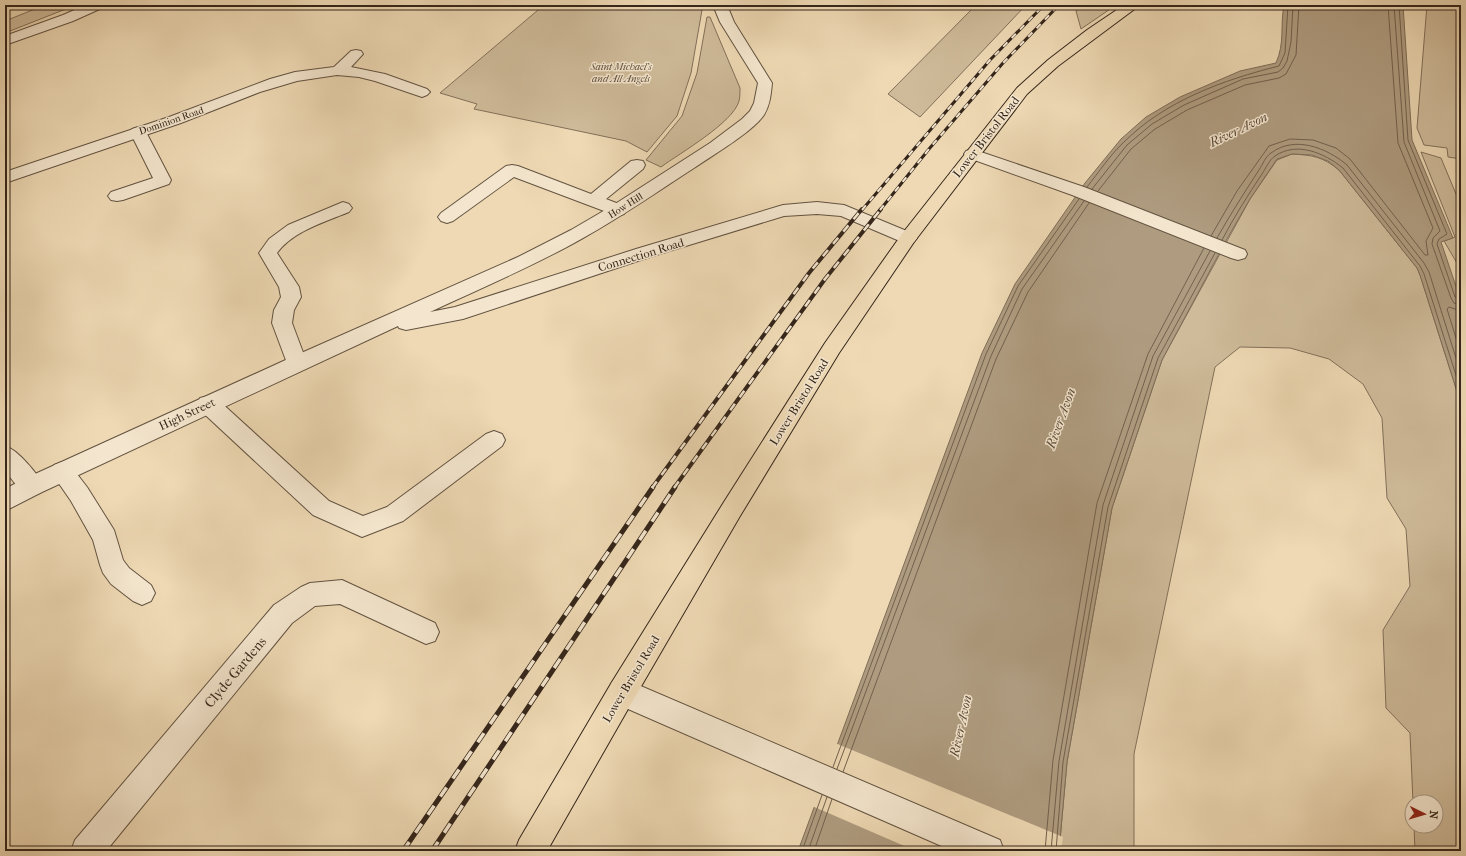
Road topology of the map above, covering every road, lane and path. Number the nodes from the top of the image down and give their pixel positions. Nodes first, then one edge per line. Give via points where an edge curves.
1 (97, 5) edge
2 (720, 5) edge
3 (1133, 5) edge
4 (5, 41) edge
5 (356, 54) dead end
6 (338, 71) junction
7 (422, 92) dead end
8 (138, 132) junction
9 (972, 154) junction
10 (638, 165) dead end
11 (5, 178) edge
12 (117, 196) dead end
13 (594, 200) junction
14 (343, 208) dead end
15 (618, 210) junction
16 (447, 216) dead end
17 (908, 238) junction
18 (1238, 254) dead end
19 (372, 330) junction
20 (297, 363) junction
21 (208, 404) junction
22 (494, 440) dead end
23 (5, 455) edge
24 (62, 472) junction
25 (32, 486) junction
26 (5, 501) edge
27 (142, 593) dead end
28 (426, 632) dead end
29 (622, 692) junction
30 (86, 851) edge
31 (530, 851) edge
32 (989, 851) edge

1 - 4 street
2 - 15 street, How Hill via 727,22 765,83 762,103 748,122 716,146
3 - 9 highway, Lower Bristol Road via 1053,63 1022,91
5 - 6 street
6 - 7 street, Dominion Road via 378,77
6 - 8 street, Dominion Road via 316,72 278,82
8 - 11 street, Dominion Road
8 - 12 street via 163,180
9 - 17 highway, Lower Bristol Road
9 - 18 street via 1063,186
10 - 13 street
13 - 15 street
13 - 16 street via 512,170
14 - 20 street via 294,230 275,242 268,253 289,287 291,297 284,310 282,323
15 - 19 street, How Hill via 525,261
17 - 19 street, Connection Road via 844,211 816,208 783,212 643,253 456,314
17 - 29 highway, Lower Bristol Road via 832,348
19 - 20 street, High Street
20 - 21 street, High Street
21 - 22 street via 321,508 362,527 395,514
21 - 24 street, High Street
23 - 25 street
24 - 25 street, High Street
24 - 27 street via 79,494 105,538 112,565 120,576
25 - 26 street, High Street
28 - 30 street, Clyde Gardens via 342,592 310,594 283,614
29 - 31 highway, Lower Bristol Road
29 - 32 street

